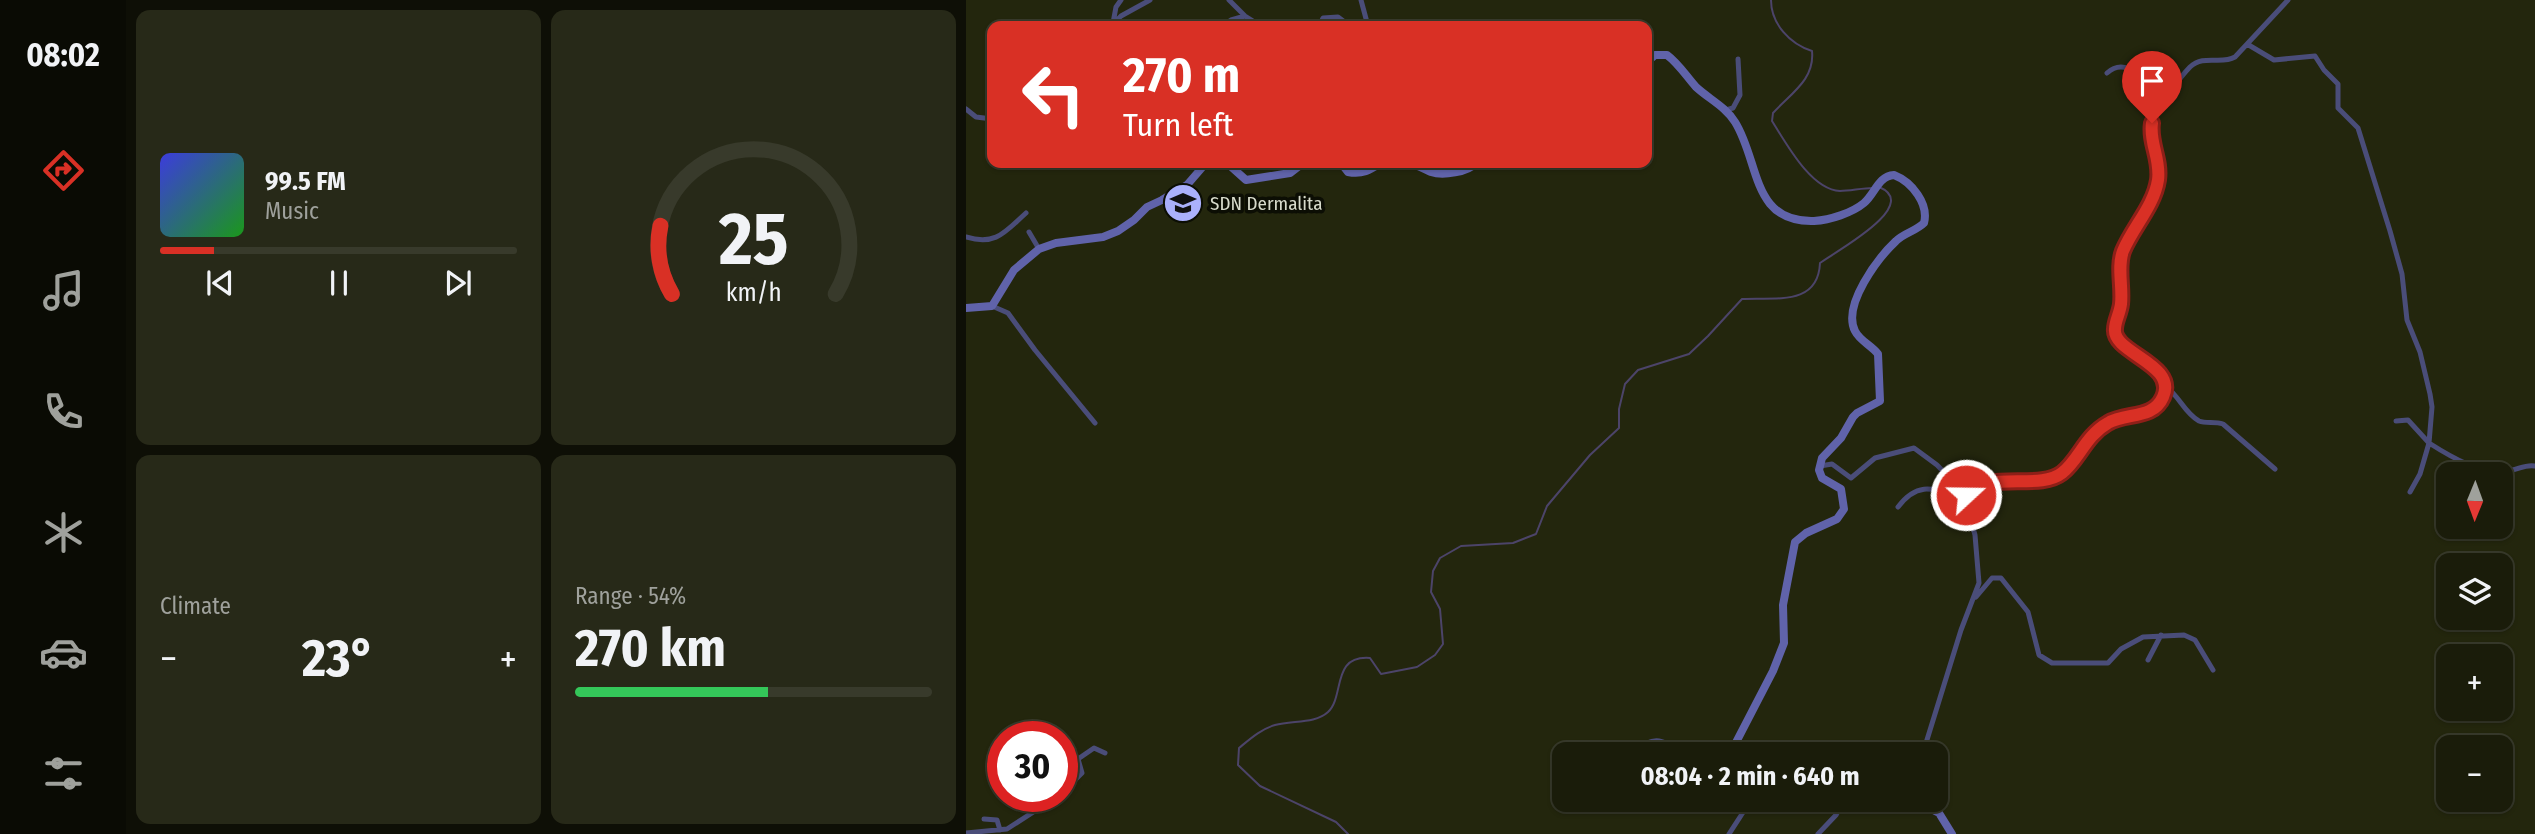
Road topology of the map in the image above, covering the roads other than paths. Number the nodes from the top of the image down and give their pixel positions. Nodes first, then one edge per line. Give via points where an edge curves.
1 (1121, 0) edge
2 (1150, 0) edge
3 (1229, 0) edge
4 (1362, 0) edge
5 (2288, 0) edge
6 (1245, 16) junction
7 (1113, 21) edge
8 (1116, 21) edge
9 (1230, 21) edge
10 (1253, 21) edge
11 (1322, 21) edge
12 (1343, 21) edge
13 (1367, 21) edge
14 (2247, 44) junction
15 (1652, 58) edge
16 (1738, 59) dead end
17 (2107, 73) dead end
18 (2180, 80) junction
19 (966, 108) edge
20 (1726, 110) junction
21 (987, 118) edge
22 (1202, 168) edge
23 (1233, 168) edge
24 (1296, 168) edge
25 (1344, 168) edge
26 (1354, 168) edge
27 (1374, 168) edge
28 (1421, 168) edge
29 (1469, 168) edge
30 (1354, 173) junction
31 (1026, 213) dead end
32 (1029, 232) dead end
33 (966, 237) edge
34 (1039, 249) junction
35 (992, 306) junction
36 (966, 308) edge
37 (2165, 386) junction
38 (2396, 421) dead end
39 (1095, 423) dead end
40 (2430, 443) junction
41 (1819, 466) junction
42 (2535, 466) edge
43 (2275, 469) dead end
44 (2410, 492) dead end
45 (1966, 497) junction
46 (1898, 507) dead end
47 (1972, 603) junction
48 (2161, 635) junction
49 (2148, 660) dead end
50 (2213, 670) dead end
51 (1736, 742) edge
52 (1926, 742) edge
53 (1105, 753) dead end
54 (1078, 759) edge
55 (1078, 759) edge
56 (1078, 777) edge
57 (1033, 812) edge
58 (1743, 812) edge
59 (1838, 812) edge
60 (1937, 812) edge
61 (984, 818) dead end
62 (1003, 831) edge
63 (966, 833) edge
64 (1818, 833) edge
65 (1729, 834) edge
66 (1952, 834) edge

1 - 7 street
2 - 8 street
3 - 6 street
4 - 13 street
5 - 14 street
6 - 9 street
6 - 10 street
11 - 12 street via 1338,17
14 - 18 street via 2232,59 2194,64
14 - 40 street via 2274,60 2315,56 2338,84 2338,108 2358,128 2400,266 2407,320 2430,394
15 - 20 street via 1667,55
16 - 20 street via 1740,95 1733,108
17 - 18 street via 2116,67 2128,68 2164,86
18 - 37 street via 2152,123 2158,181 2123,252 2121,306 2114,330 2119,341 2156,369
19 - 21 street via 976,117
20 - 41 street via 1742,135 1761,191 1779,213 1801,220 1825,220 1861,206 1888,175 1903,179 1923,203 1925,219 1920,227 1899,238 1872,270 1853,312 1858,335 1878,354 1880,401 1857,413
22 - 34 street via 1187,185 1145,208 1126,227 1103,237
23 - 24 street via 1246,180
25 - 30 street
26 - 30 street
27 - 30 street
28 - 29 street via 1433,173
31 - 33 street via 1000,237
32 - 34 street
34 - 35 street via 1014,270
35 - 36 street
35 - 39 street via 1008,313
37 - 43 street via 2197,419 2222,424
37 - 45 street via 2163,398 2151,410 2106,424 2054,478 1992,484 1975,488
38 - 40 street via 2408,420
40 - 42 street via 2489,471
40 - 44 street
41 - 45 street via 1832,464 1851,478 1875,458 1914,448
41 - 51 street via 1822,478 1841,489 1844,509 1837,519 1795,542 1783,605 1784,643
45 - 46 street via 1925,488 1907,496
45 - 47 street via 1979,572
47 - 48 street via 1988,581 2001,578 2028,612 2039,655 2052,663 2108,663 2130,642
47 - 52 street
48 - 49 street
48 - 50 street via 2192,637
53 - 55 street via 1095,748
54 - 56 street
57 - 62 street
58 - 65 street
59 - 64 street
60 - 66 street
61 - 62 street via 996,819
62 - 63 street

